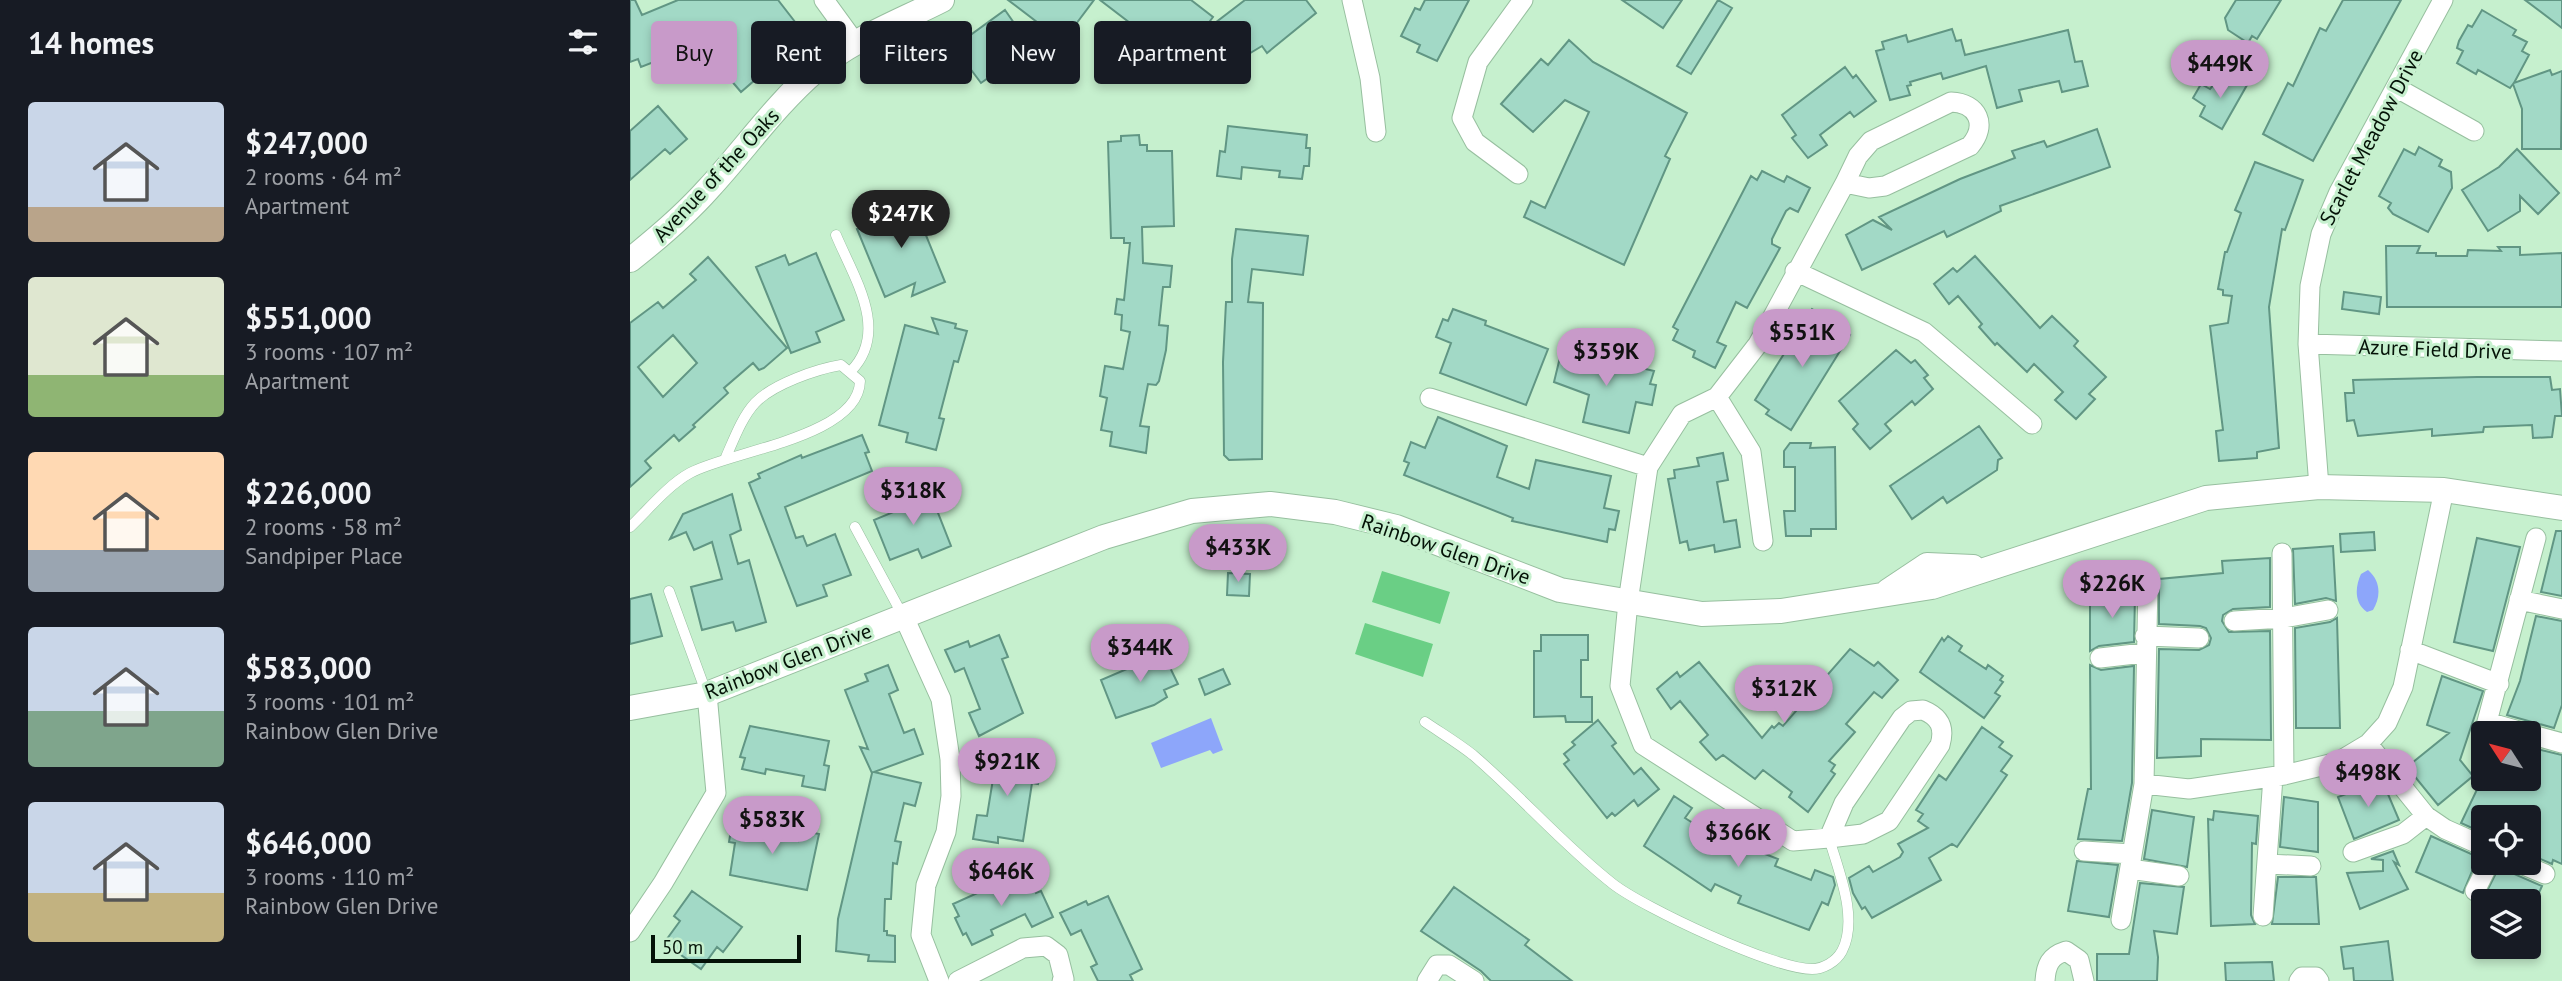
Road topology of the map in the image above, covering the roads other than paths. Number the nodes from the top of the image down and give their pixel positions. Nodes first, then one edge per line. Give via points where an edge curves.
1 (824, 0) edge
2 (942, 0) edge
3 (1352, 0) edge
4 (1522, 0) edge
5 (2443, 0) edge
6 (856, 44) junction
7 (2397, 88) junction
8 (2474, 131) dead end
9 (1376, 132) dead end
10 (1518, 174) dead end
11 (1845, 183) junction
12 (836, 235) dead end
13 (630, 260) edge
14 (1795, 271) junction
15 (2308, 344) junction
16 (2562, 351) edge
17 (851, 371) junction
18 (1717, 397) junction
19 (1430, 398) dead end
20 (2032, 424) dead end
21 (726, 457) junction
22 (1648, 467) junction
23 (2319, 487) junction
24 (2444, 490) junction
25 (2562, 508) edge
26 (630, 527) edge
27 (855, 527) dead end
28 (2536, 538) dead end
29 (1763, 541) dead end
30 (2282, 553) dead end
31 (2148, 582) dead end
32 (669, 591) dead end
33 (2519, 600) junction
34 (1628, 602) junction
35 (2562, 609) edge
36 (2328, 610) dead end
37 (904, 617) junction
38 (2284, 618) junction
39 (2234, 621) dead end
40 (2199, 638) dead end
41 (2145, 645) junction
42 (2410, 650) junction
43 (2100, 658) dead end
44 (2498, 684) junction
45 (707, 694) junction
46 (630, 708) edge
47 (2487, 721) edge
48 (1425, 722) dead end
49 (2541, 738) edge
50 (2562, 743) edge
51 (2368, 744) junction
52 (2278, 776) junction
53 (2144, 784) junction
54 (2426, 816) junction
55 (1829, 838) junction
56 (2471, 841) edge
57 (2084, 851) dead end
58 (2353, 852) dead end
59 (2131, 862) junction
60 (2267, 864) junction
61 (2311, 866) dead end
62 (2541, 872) edge
63 (2545, 874) dead end
64 (2179, 876) dead end
65 (2263, 916) dead end
66 (2122, 920) dead end
67 (630, 932) edge
68 (939, 981) edge
69 (958, 981) edge
70 (1062, 981) edge
71 (1427, 981) edge
72 (1474, 981) edge
73 (2045, 981) edge
74 (2084, 981) edge
75 (2299, 981) edge
76 (2319, 981) edge

1 - 6 street
2 - 6 street, Avenue of the Oaks
3 - 9 street via 1370,78
4 - 10 street via 1478,62 1462,118 1475,142
5 - 7 street, Scarlet Meadow Drive
6 - 13 street, Avenue of the Oaks via 818,68 708,190
7 - 8 street
7 - 15 street, Scarlet Meadow Drive via 2321,234 2310,286
11 - 11 street via 1885,186 1970,146 1979,135 1981,122 1975,110 1951,102 1871,141
11 - 14 street
12 - 17 lane via 870,330 865,357
14 - 18 street via 1758,344
14 - 20 street via 1924,332
15 - 16 street, Azure Field Drive
15 - 23 street, Scarlet Meadow Drive
17 - 21 lane via 841,365 822,368 756,402
17 - 21 lane via 860,381 860,393 842,415 770,448
18 - 22 street via 1682,414
18 - 29 street via 1751,452
19 - 22 street
21 - 26 lane via 687,474
22 - 34 street
23 - 24 street, Rainbow Glen Drive
23 - 34 street, Rainbow Glen Drive via 2206,498 1988,568 1927,565 1878,597 1782,611 1702,614
24 - 25 street, Rainbow Glen Drive
24 - 42 street
27 - 37 lane
28 - 33 street
30 - 38 street
31 - 41 street
32 - 45 lane
33 - 35 street
33 - 44 street
34 - 37 street, Rainbow Glen Drive via 1560,590 1396,527 1335,512 1270,504 1192,511 1138,525
34 - 55 street via 1620,685 1643,745 1793,841
36 - 38 street
37 - 45 street, Rainbow Glen Drive
37 - 68 street via 941,699 950,759 946,832 926,885 921,935
38 - 39 street
38 - 52 street
40 - 41 street
41 - 43 street
41 - 53 street
42 - 44 street
42 - 51 street via 2403,687 2387,723
44 - 47 street
45 - 46 street, Rainbow Glen Drive
45 - 67 street via 716,793
48 - 55 lane via 1471,754 1615,885 1661,914 1785,964 1811,969 1826,966 1842,952 1848,932 1846,897
49 - 50 street
51 - 52 street via 2338,762
51 - 54 street
52 - 53 street via 2189,789
52 - 60 street
53 - 59 street
54 - 56 street
54 - 58 street via 2403,834
55 - 55 street via 1863,834 1889,821 1940,745 1941,723 1933,715 1911,711 1902,718 1844,803
57 - 59 street
59 - 64 street
59 - 66 street
60 - 61 street
60 - 65 street
62 - 63 street
69 - 70 street via 1023,948 1046,946 1058,955
71 - 72 street via 1437,965 1449,965
73 - 74 street via 2046,967 2055,955 2066,951 2080,960
75 - 76 street via 2316,977

